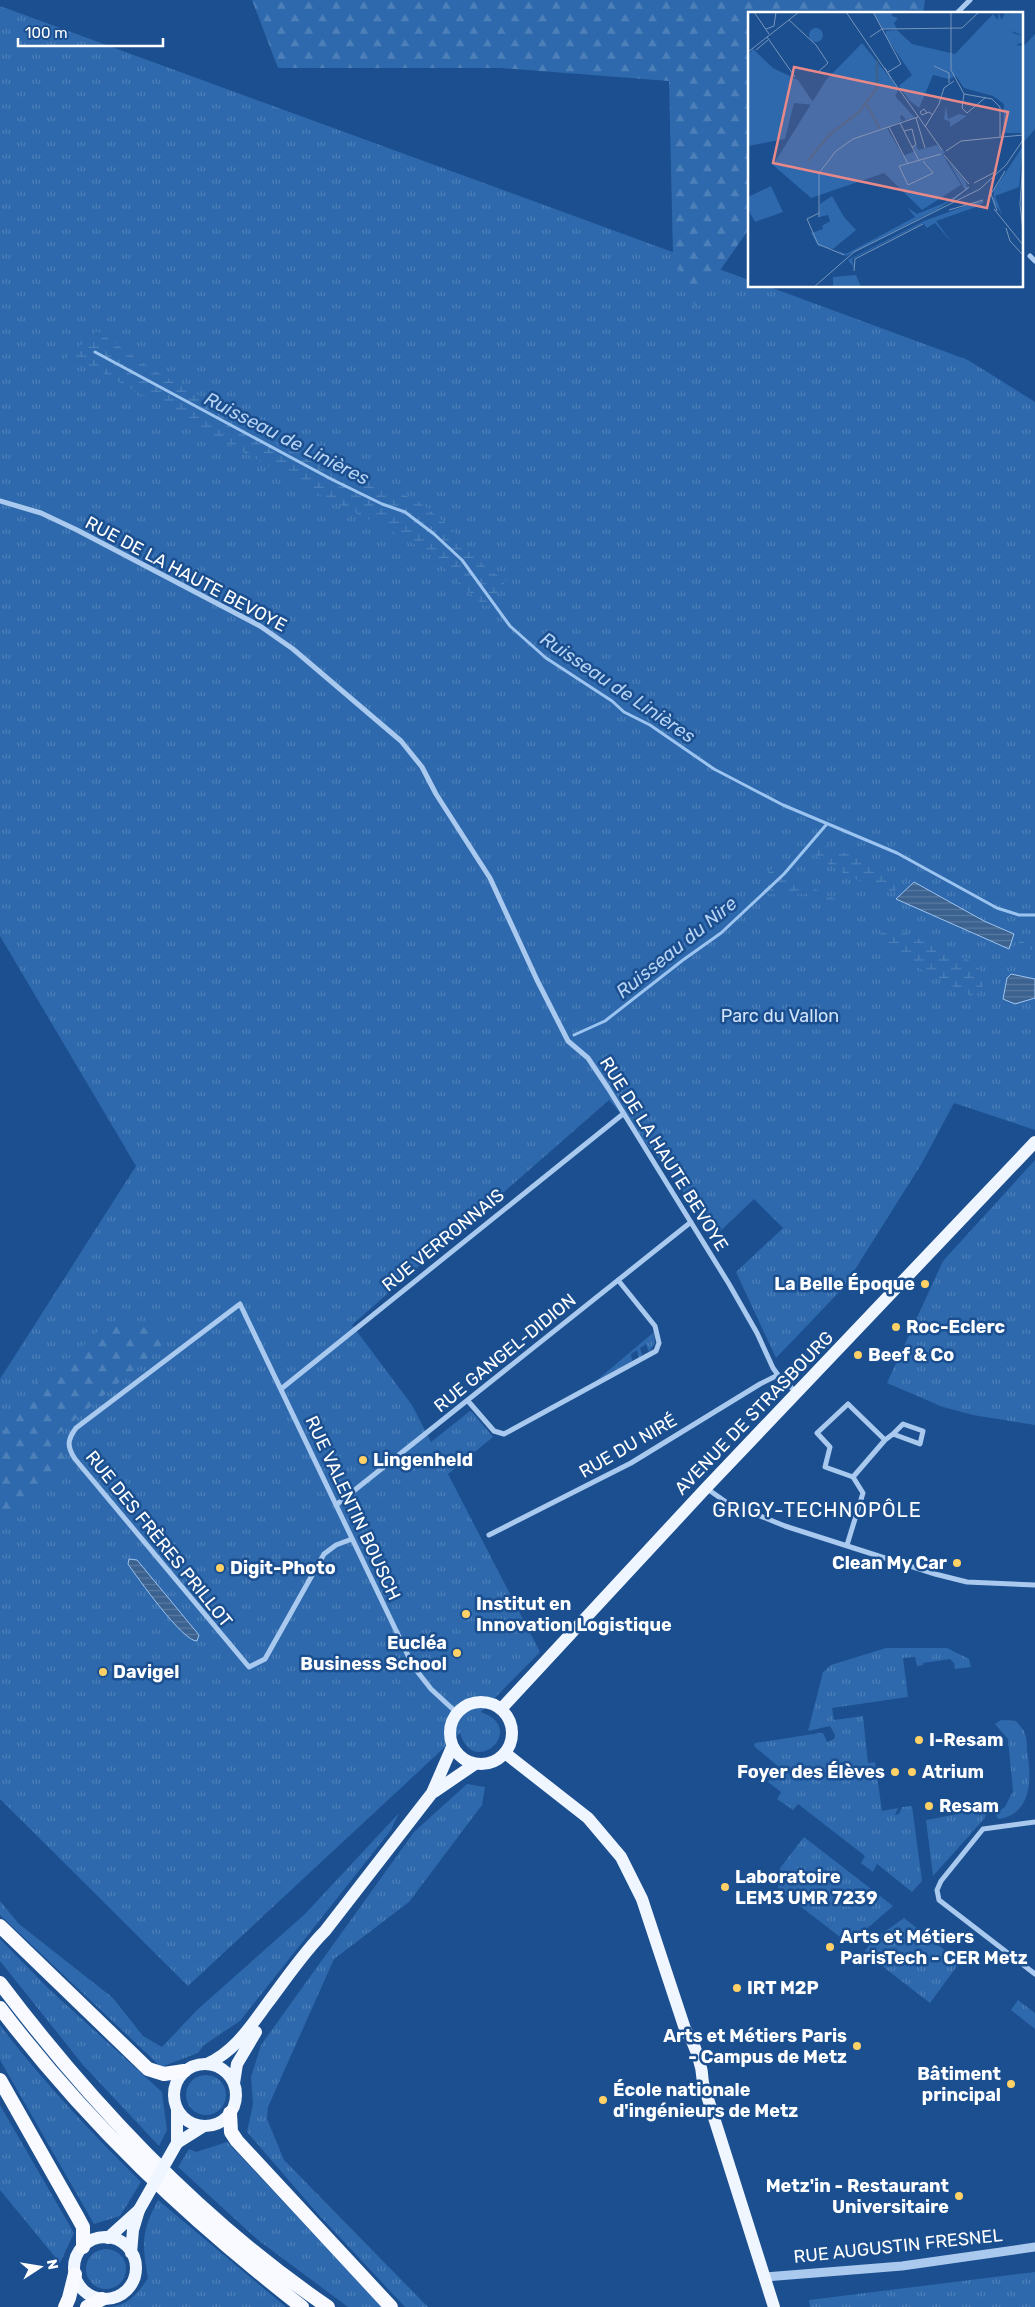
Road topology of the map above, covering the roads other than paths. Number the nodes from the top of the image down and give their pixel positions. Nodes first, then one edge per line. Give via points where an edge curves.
1 (970, 0) edge
2 (958, 12) edge
3 (1030, 256) dead end
4 (1035, 261) edge
5 (0, 501) edge
6 (623, 1114) junction
7 (1035, 1142) edge
8 (691, 1222) junction
9 (618, 1280) junction
10 (240, 1304) joint
11 (778, 1375) junction
12 (281, 1389) junction
13 (797, 1393) junction
14 (468, 1401) junction
15 (894, 1434) junction
16 (885, 1440) junction
17 (853, 1477) junction
18 (706, 1488) junction
19 (336, 1505) junction
20 (489, 1535) dead end
21 (352, 1539) junction
22 (847, 1545) junction
23 (1035, 1585) edge
24 (501, 1709) junction
25 (457, 1712) junction
26 (452, 1747) junction
27 (505, 1753) junction
28 (475, 1764) junction
29 (432, 1794) junction
30 (1035, 1822) edge
31 (0, 1926) edge
32 (325, 1931) junction
33 (1035, 1974) edge
34 (0, 1984) edge
35 (0, 2008) edge
36 (208, 2064) junction
37 (184, 2071) junction
38 (0, 2080) edge
39 (234, 2083) junction
40 (177, 2108) junction
41 (230, 2113) junction
42 (204, 2126) junction
43 (177, 2143) junction
44 (139, 2210) junction
45 (108, 2238) junction
46 (83, 2247) junction
47 (1035, 2247) edge
48 (132, 2253) junction
49 (75, 2274) junction
50 (765, 2277) junction
51 (102, 2299) junction
52 (65, 2307) edge
53 (87, 2307) edge
54 (302, 2307) edge
55 (328, 2307) edge
56 (390, 2307) edge
57 (774, 2307) edge

1 - 2 street
3 - 4 street
5 - 6 street, RUE DE LA HAUTE BEVOYE via 41,513 77,530 260,626 293,649 401,741 422,767 490,878 568,1041 588,1058
6 - 8 street, RUE DE LA HAUTE BEVOYE
6 - 12 street, RUE VERRONNAIS
7 - 13 main road, AVENUE DE STRASBOURG
8 - 9 street, RUE GANGEL-DIDION
8 - 11 street, RUE DE LA HAUTE BEVOYE via 744,1309
9 - 14 street, RUE GANGEL-DIDION
9 - 14 street via 655,1326 659,1343 656,1351 504,1434 494,1431
10 - 12 street, RUE VALENTIN BOUSCH
10 - 21 street, RUE DES FRÈRES PRILLOT via 76,1428 69,1437 68,1448 249,1667 264,1659 324,1554
11 - 13 street, RUE DE LA HAUTE BEVOYE
11 - 20 street, RUE DU NIRÉ via 631,1463
12 - 19 street, RUE VALENTIN BOUSCH
13 - 18 main road, AVENUE DE STRASBOURG
14 - 19 street, RUE GANGEL-DIDION
15 - 15 street via 920,1444 923,1431 903,1424
15 - 16 street
16 - 17 street
16 - 17 street via 848,1404 817,1433 830,1447 825,1467
17 - 22 street via 863,1493
18 - 22 street via 735,1506
18 - 24 main road, AVENUE DE STRASBOURG
19 - 21 street, RUE VALENTIN BOUSCH
21 - 25 street, RUE VALENTIN BOUSCH via 413,1666 431,1689
22 - 23 street via 967,1582
24 - 25 main road via 482,1702 468,1704
24 - 27 main road via 512,1730
25 - 26 main road via 450,1729
26 - 28 main road via 462,1758
26 - 29 main road
27 - 28 main road via 491,1763
27 - 50 main road via 588,1818 621,1857 642,1899 685,2029 695,2072 703,2083
28 - 29 main road
29 - 32 main road
30 - 33 street via 984,1829 937,1890 939,1900
31 - 37 highway via 148,2069 164,2074
32 - 36 main road via 308,1948 241,2039
32 - 39 main road via 313,1954 241,2055
34 - 55 highway via 111,2118 179,2186 253,2250
35 - 54 highway via 101,2130 239,2258
36 - 37 main road
36 - 39 main road via 224,2070
37 - 40 main road via 174,2089
38 - 46 highway via 80,2221
39 - 41 main road via 236,2099
40 - 42 main road via 184,2117
40 - 43 main road
41 - 42 main road via 214,2124
41 - 56 highway via 231,2132 236,2141
42 - 43 main road
43 - 44 main road, bridge
44 - 45 main road
44 - 48 main road via 133,2230
45 - 46 main road via 92,2240
45 - 48 main road via 121,2242
46 - 49 main road via 76,2260
47 - 50 street, RUE AUGUSTIN FRESNEL via 902,2266
48 - 51 main road via 135,2274 129,2288 117,2297
49 - 51 main road via 84,2291
49 - 52 highway
50 - 57 main road
51 - 53 highway

